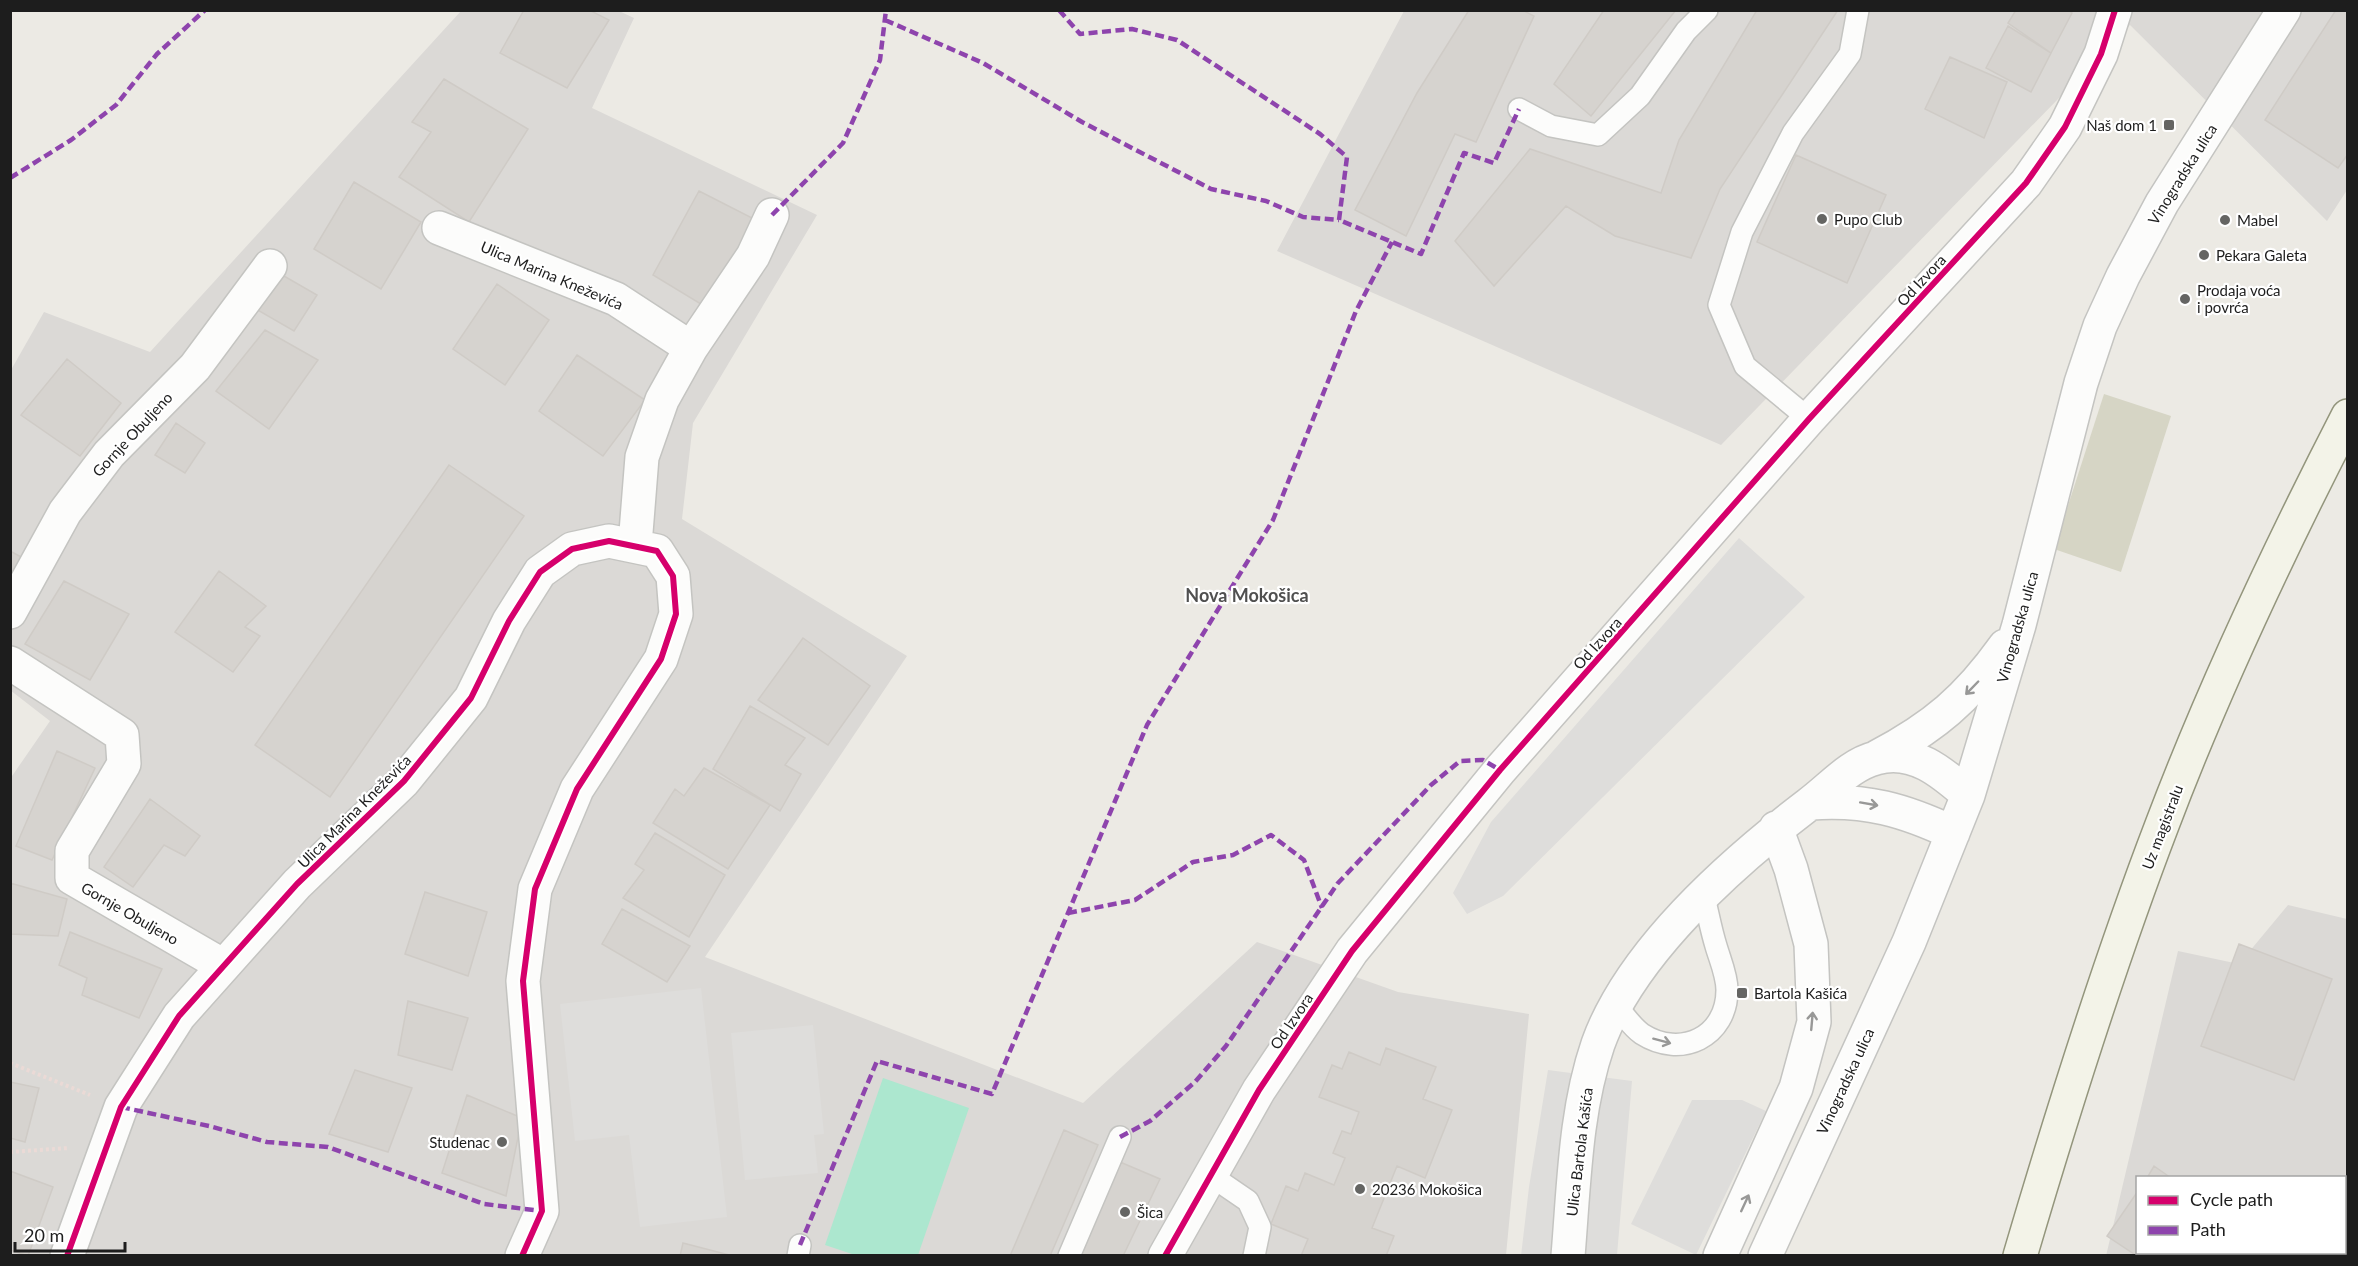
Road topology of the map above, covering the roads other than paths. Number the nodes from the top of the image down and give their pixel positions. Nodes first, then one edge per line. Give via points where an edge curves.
1 (1707, 10) edge
2 (1858, 10) edge
3 (2115, 10) edge
4 (2284, 10) edge
5 (1519, 109) dead end
6 (772, 215) dead end
7 (439, 228) dead end
8 (270, 266) dead end
9 (691, 348) junction
10 (2348, 416) edge
11 (1809, 419) junction
12 (635, 545) junction
13 (10, 612) edge
14 (2019, 625) junction
15 (10, 663) edge
16 (1877, 757) junction
17 (1968, 795) junction
18 (1811, 803) junction
19 (1776, 828) junction
20 (1953, 833) junction
21 (1704, 897) junction
22 (222, 966) junction
23 (1617, 1007) junction
24 (1120, 1137) dead end
25 (1210, 1175) junction
26 (67, 1256) edge
27 (522, 1256) edge
28 (1070, 1256) edge
29 (1165, 1256) edge
30 (1254, 1256) edge
31 (1568, 1256) edge
32 (1720, 1256) edge
33 (1765, 1256) edge
34 (2020, 1256) edge

1 - 5 lane via 1686,31 1640,96 1598,135 1551,126
2 - 11 lane via 1850,54 1793,133 1742,232 1719,305 1745,366
3 - 11 street, Od Izvora via 2101,54 2065,127 2026,183
4 - 14 street, Vinogradska ulica via 2162,203 2100,326 2081,383
6 - 9 street via 753,256
7 - 9 street, Ulica Marina Kneževića via 616,299
8 - 13 street, Gornje Obuljeno via 195,367 109,454 77,496
9 - 12 street via 662,400 642,457
10 - 34 main road, Uz magistralu via 2280,547 2162,824 2074,1073
11 - 25 street, Od Izvora via 1413,873 1345,961 1259,1090
12 - 22 street, Ulica Marina Kneževića via 609,541 572,549 540,572 509,621 471,698 412,772 297,884
12 - 27 street, Ulica Marina Kneževića via 657,551 673,576 676,614 661,659 577,789 535,889 523,981 542,1211
14 -> 16 street via 1984,675 1946,714
14 - 17 street, Vinogradska ulica
15 - 22 street, Gornje Obuljeno via 122,735 124,764 72,851 72,878
16 - 17 street, Ulica Bartola Kašića via 1902,756 1926,763
16 - 18 street, Ulica Bartola Kašića via 1839,777
17 - 20 street, Vinogradska ulica
18 - 19 street, Ulica Bartola Kašića
18 -> 20 street via 1871,803
19 - 21 street, Ulica Bartola Kašića
32 -> 19 street via 1796,1088 1814,1022 1810,944
20 - 33 street, Vinogradska ulica via 1909,942
21 - 23 street, Ulica Bartola Kašića via 1671,930
23 -> 21 lane via 1641,1033 1656,1040 1692,1043 1712,1032 1724,1010 1727,990
22 - 26 street, Ulica Marina Kneževića via 179,1016 121,1107
23 - 31 street, Ulica Bartola Kašića via 1599,1042 1585,1088
24 - 28 lane
25 - 29 street, Od Izvora
25 - 30 lane via 1248,1202 1260,1227

